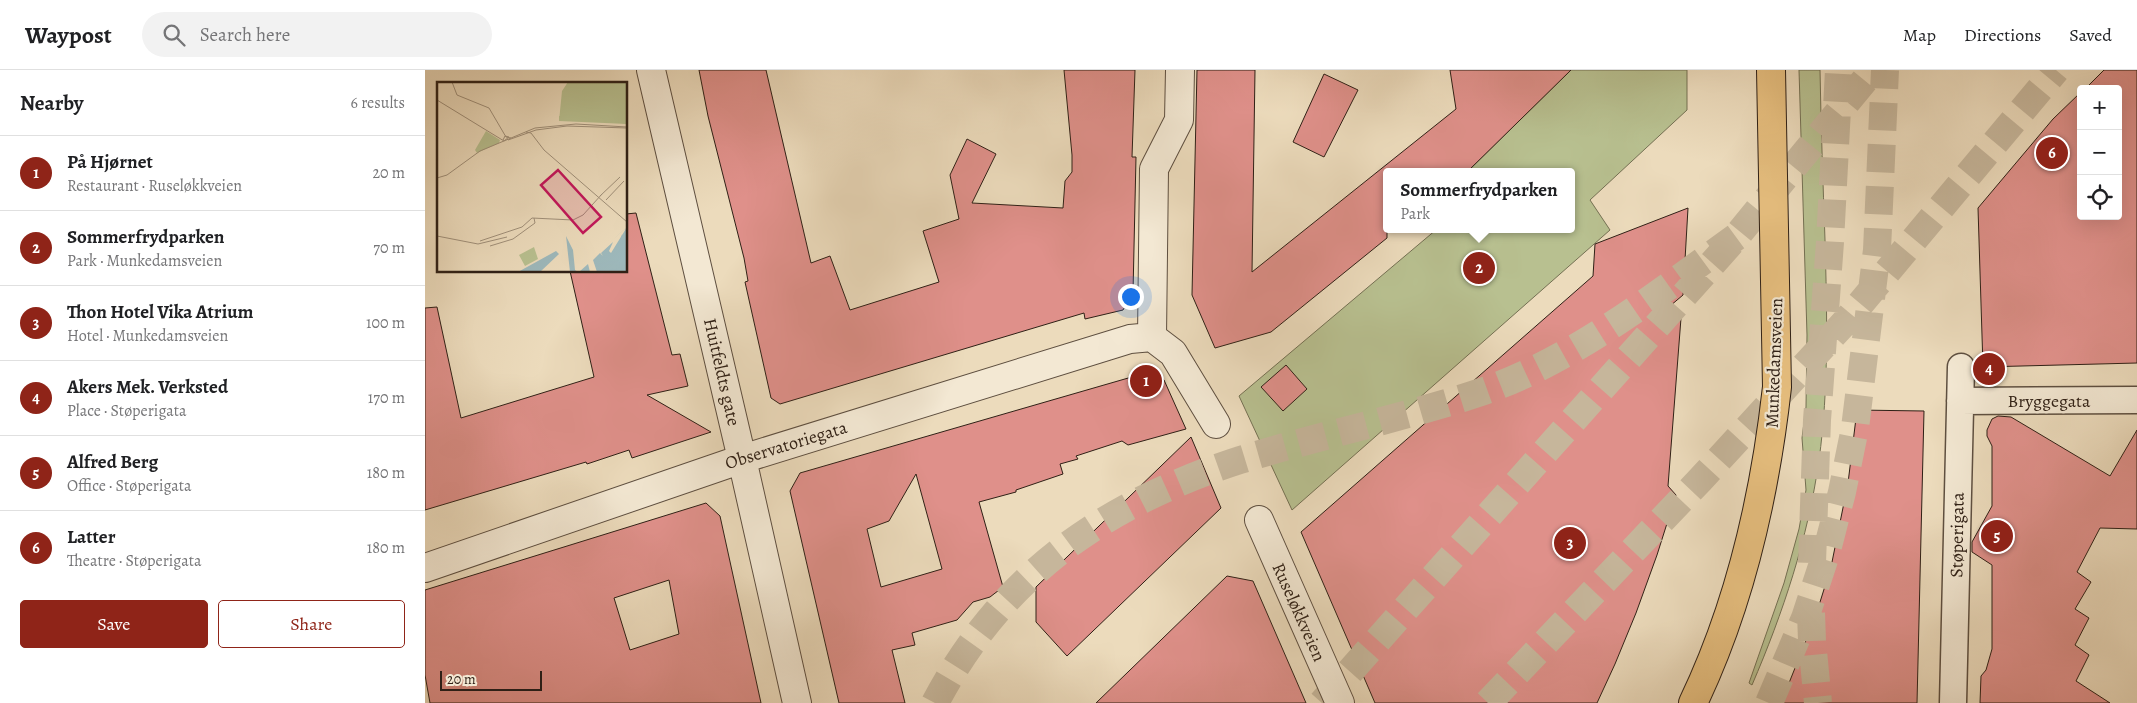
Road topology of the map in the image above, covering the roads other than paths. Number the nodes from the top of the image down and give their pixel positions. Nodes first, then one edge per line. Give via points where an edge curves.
1 (651, 70) edge
2 (1179, 70) edge
3 (1771, 70) edge
4 (1152, 337) junction
5 (1961, 368) dead end
6 (2137, 400) edge
7 (1960, 402) junction
8 (1216, 424) dead end
9 (742, 459) junction
10 (1259, 520) dead end
11 (425, 568) edge
12 (797, 703) edge
13 (1340, 703) edge
14 (1693, 703) edge
15 (1953, 703) edge

1 - 9 street, Huitfeldts gate
2 - 4 street via 1179,120 1154,169
3 - 14 highway, Munkedamsveien via 1777,387 1765,476 1739,580
4 - 8 street via 1173,354
4 - 9 street, Observatoriegata via 1130,339
5 - 7 street, Støperigata
6 - 7 street, Bryggegata
7 - 15 street, Støperigata
9 - 11 street, Observatoriegata
9 - 12 street, Huitfeldts gate
10 - 13 street, Ruseløkkveien

